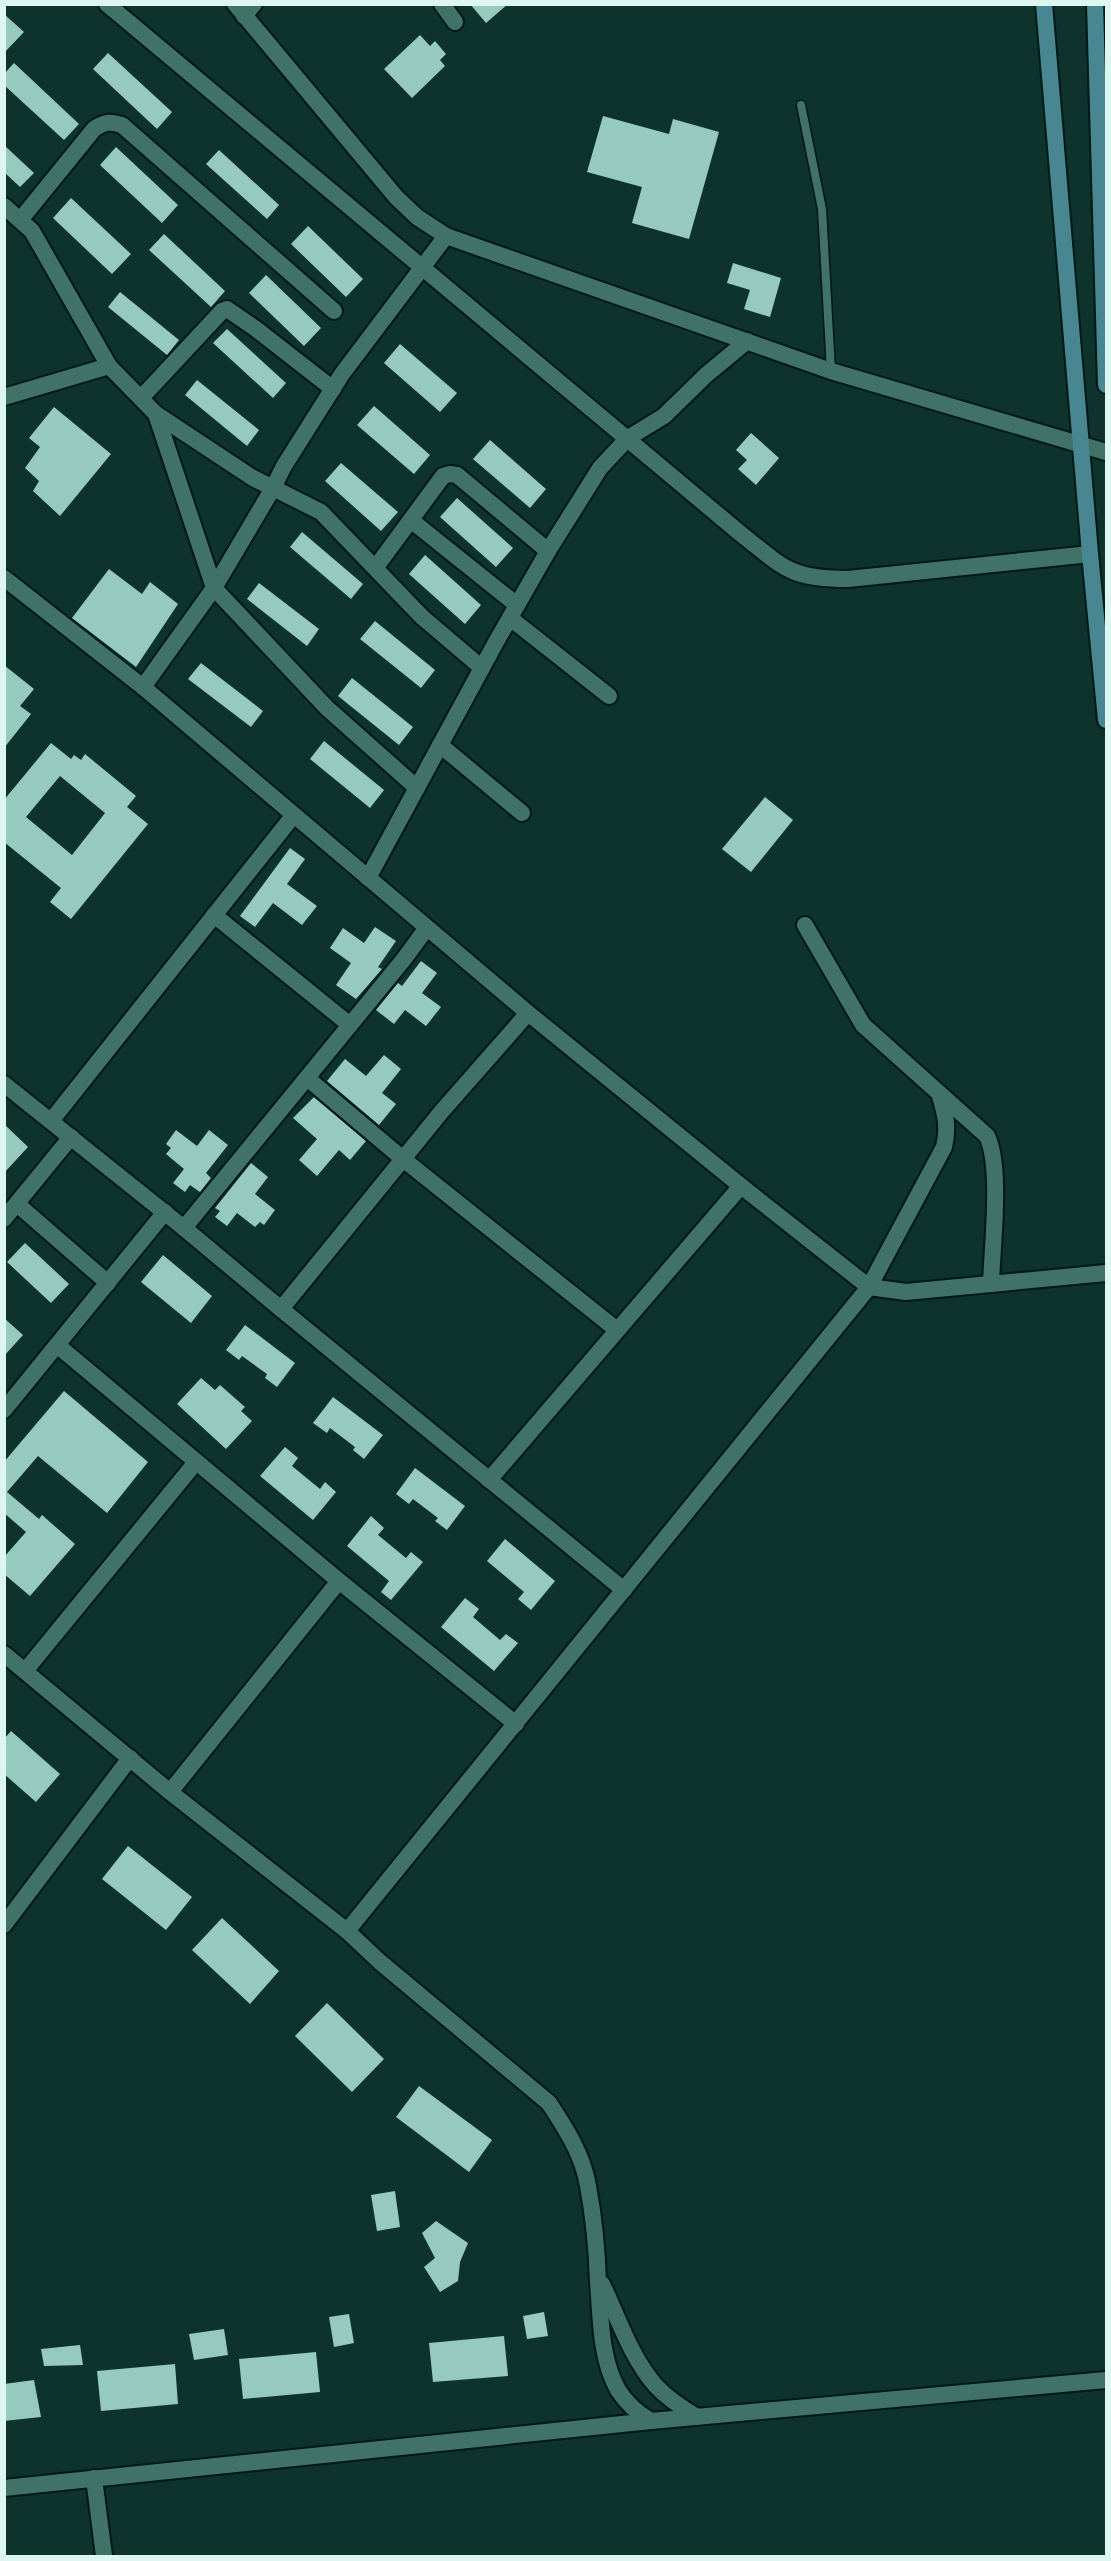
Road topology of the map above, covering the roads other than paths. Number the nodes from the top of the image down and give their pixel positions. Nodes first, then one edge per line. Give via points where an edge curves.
1 (106, 4) edge
2 (442, 4) edge
3 (1044, 4) edge
4 (1095, 4) edge
5 (244, 8) edge
6 (455, 22) dead end
7 (801, 105) dead end
8 (4, 206) edge
9 (21, 219) junction
10 (446, 236) junction
11 (422, 268) junction
12 (334, 311) dead end
13 (747, 341) junction
14 (109, 366) junction
15 (831, 371) junction
16 (1107, 385) edge
17 (333, 389) junction
18 (4, 397) edge
19 (141, 398) junction
20 (156, 414) junction
21 (628, 438) junction
22 (1081, 445) junction
23 (1107, 452) edge
24 (273, 489) junction
25 (412, 521) junction
26 (548, 551) junction
27 (1090, 554) junction
28 (376, 567) junction
29 (4, 578) edge
30 (214, 588) junction
31 (513, 612) junction
32 (482, 668) junction
33 (143, 687) junction
34 (609, 696) dead end
35 (1107, 720) edge
36 (440, 745) junction
37 (417, 788) junction
38 (522, 813) dead end
39 (293, 816) junction
40 (368, 878) junction
41 (214, 915) junction
42 (806, 925) dead end
43 (426, 928) junction
44 (528, 1013) junction
45 (350, 1025) junction
46 (307, 1078) junction
47 (4, 1084) edge
48 (939, 1093) junction
49 (51, 1121) junction
50 (71, 1137) junction
51 (403, 1160) junction
52 (741, 1186) junction
53 (17, 1204) junction
54 (165, 1212) junction
55 (4, 1219) edge
56 (184, 1228) junction
57 (1107, 1273) edge
58 (108, 1283) junction
59 (991, 1284) junction
60 (869, 1287) junction
61 (281, 1309) junction
62 (617, 1330) junction
63 (57, 1345) junction
64 (7, 1402) edge
65 (196, 1462) junction
66 (489, 1480) junction
67 (339, 1581) junction
68 (624, 1590) junction
69 (4, 1654) edge
70 (25, 1671) junction
71 (516, 1724) junction
72 (130, 1758) junction
73 (170, 1792) junction
74 (4, 1924) edge
75 (346, 1930) junction
76 (598, 2275) junction
77 (1107, 2380) edge
78 (697, 2417) junction
79 (651, 2421) junction
80 (94, 2478) junction
81 (4, 2488) edge
82 (104, 2556) edge

1 - 11 street
2 - 6 street
3 - 22 main road
4 - 16 main road
5 - 10 street via 396,197
7 - 15 lane via 822,209
8 - 9 street
9 - 12 street via 94,129 103,123 122,124
9 - 14 street via 40,244
10 - 11 street
10 - 13 street
11 - 17 street
11 - 21 street
13 - 15 street
13 - 21 street via 664,416
14 - 18 street
14 - 19 street
15 - 22 street
17 - 19 street via 227,309
17 - 24 street
19 - 20 street
20 - 24 street
20 - 30 street
21 - 26 street via 600,468
21 - 27 street via 749,540 789,571 805,577 848,579
22 - 23 street
22 - 27 main road
24 - 28 street via 321,512
24 - 30 street
25 - 26 street via 443,476 457,475
25 - 28 street
25 - 31 street
26 - 31 street
27 - 35 main road
28 - 32 street via 422,617
29 - 33 street
30 - 33 street
30 - 37 street via 327,708
31 - 32 street
31 - 34 street
32 - 36 street
33 - 39 street
36 - 37 street
36 - 38 street
37 - 40 street
39 - 40 street
39 - 41 street
40 - 43 street
41 - 45 street
41 - 49 street
42 - 48 street via 863,1025
43 - 44 street
43 - 45 street
44 - 51 street
44 - 52 street
45 - 46 street
46 - 51 street
46 - 56 street
47 - 49 street
48 - 59 street via 987,1136 992,1148 995,1168
48 - 60 street via 947,1121 944,1147
49 - 50 street
50 - 53 street
50 - 54 street
51 - 61 street
51 - 62 street
52 - 60 street
52 - 62 street
53 - 55 street
53 - 58 street
54 - 56 street
54 - 58 street
56 - 61 street
57 - 59 street
58 - 63 street
59 - 60 street via 906,1292
60 - 68 street
61 - 66 street
62 - 66 street
63 - 64 street
63 - 65 street
65 - 67 street
65 - 70 street
66 - 68 street
67 - 71 street
67 - 73 street
68 - 71 street
69 - 70 street
70 - 72 street
71 - 75 street
72 - 73 street
72 - 74 street
73 - 75 street
75 - 76 street via 549,2103 572,2140 588,2183
76 - 78 street via 645,2371 674,2403
76 - 79 street via 609,2368 627,2402
77 - 78 street
78 - 79 street
79 - 80 street
80 - 81 street
80 - 82 street

